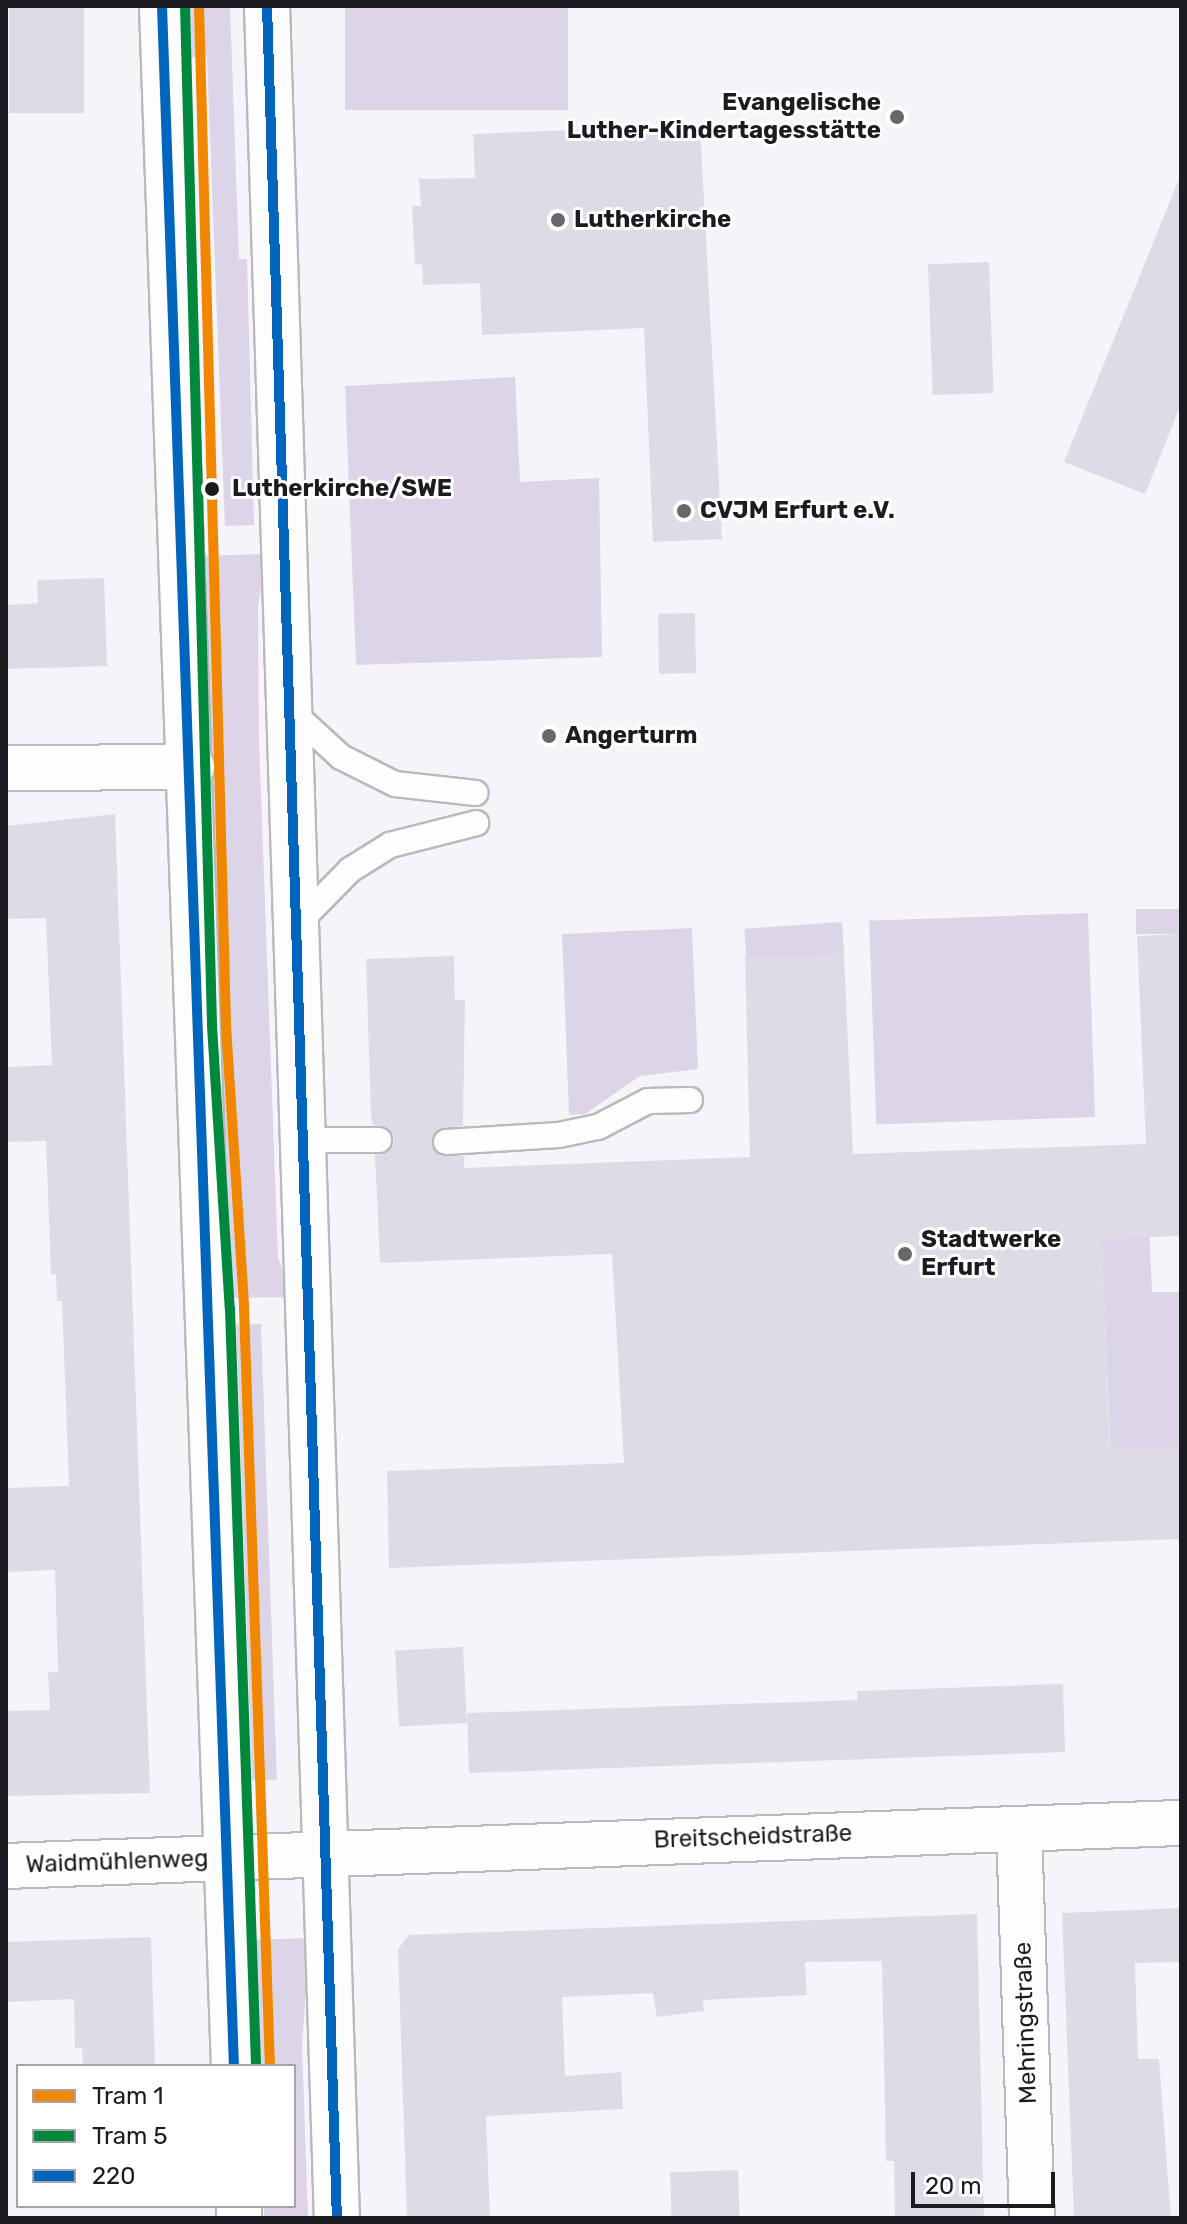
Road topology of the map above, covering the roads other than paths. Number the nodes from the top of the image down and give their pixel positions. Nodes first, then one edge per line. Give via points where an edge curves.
1 (162, 6) edge
2 (267, 6) edge
3 (287, 707) junction
4 (192, 767) junction
5 (6, 768) edge
6 (475, 793) dead end
7 (476, 823) dead end
8 (295, 927) junction
9 (690, 1100) dead end
10 (302, 1140) junction
11 (379, 1140) dead end
12 (446, 1142) dead end
13 (1181, 1823) edge
14 (1019, 1829) junction
15 (326, 1854) junction
16 (228, 1857) junction
17 (6, 1866) edge
18 (234, 2064) edge
19 (337, 2218) edge
20 (1032, 2218) edge

1 - 4 main road
2 - 3 main road
3 - 6 lane via 341,757 382,778
3 - 8 main road
4 - 5 main road
4 - 16 main road
7 - 8 lane via 390,845 350,870
8 - 10 main road
9 - 12 lane via 648,1101 598,1127 559,1135
10 - 11 lane
10 - 15 main road
13 - 14 main road, Breitscheidstraße
14 - 15 main road, Breitscheidstraße
14 - 20 main road, Mehringstraße
15 - 16 main road, Breitscheidstraße
15 - 19 main road
16 - 17 main road, Waidmühlenweg
16 - 18 main road

